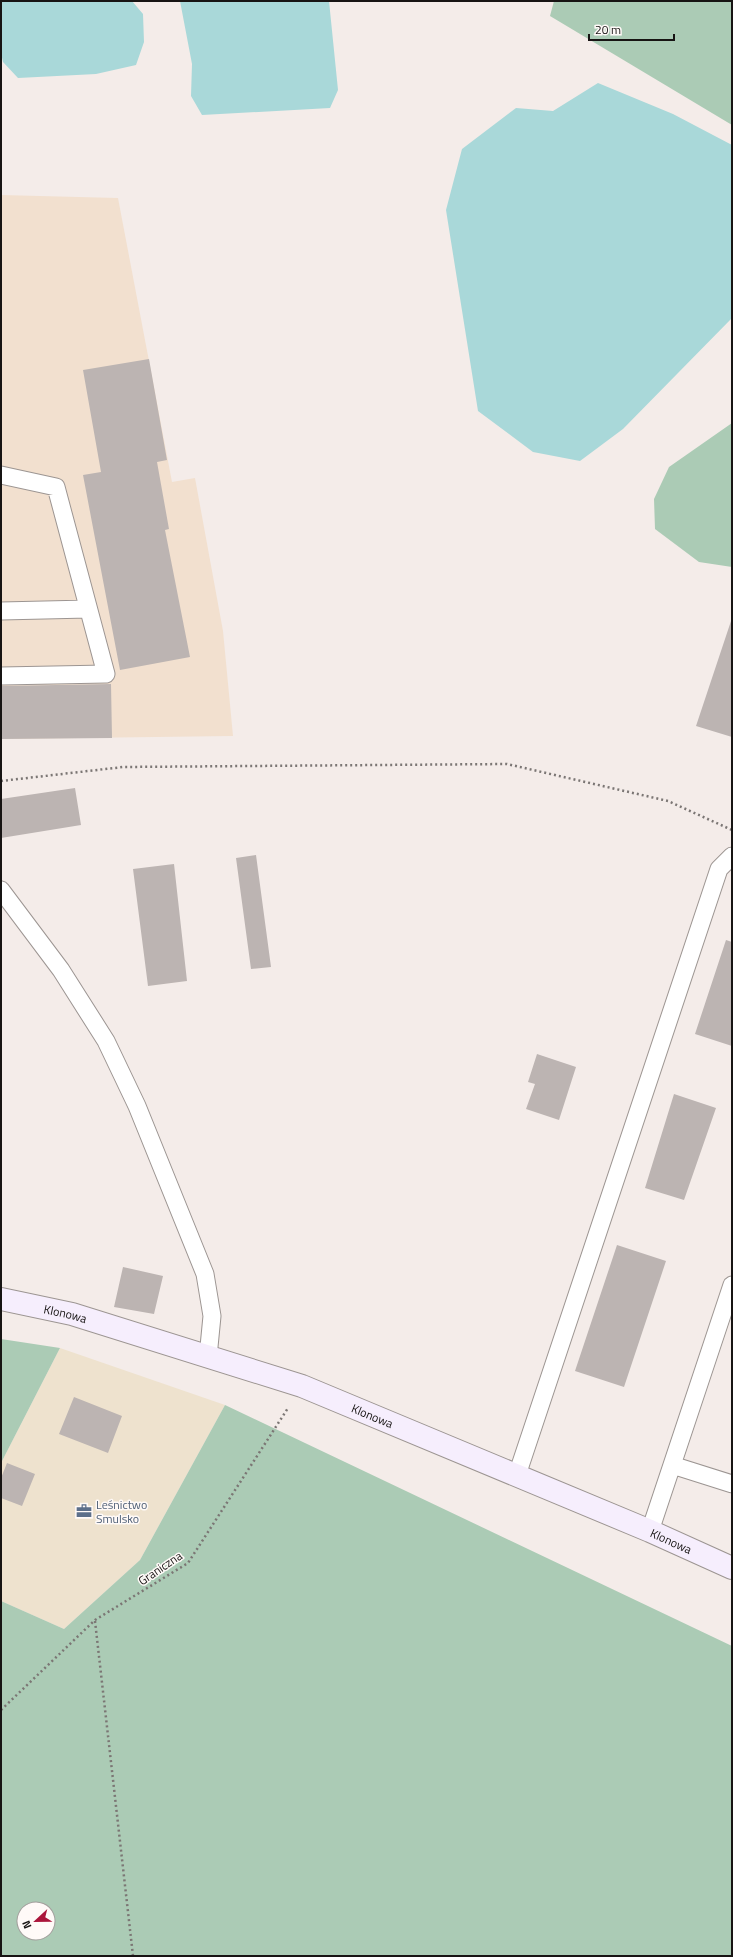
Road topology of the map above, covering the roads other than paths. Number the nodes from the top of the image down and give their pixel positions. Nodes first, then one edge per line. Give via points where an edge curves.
1 (1, 475) edge
2 (88, 609) junction
3 (1, 611) edge
4 (1, 676) edge
5 (732, 856) edge
6 (1, 890) edge
7 (732, 1285) edge
8 (1, 1299) edge
9 (208, 1357) junction
10 (672, 1465) junction
11 (517, 1475) junction
12 (732, 1484) edge
13 (650, 1531) junction
14 (732, 1568) edge

1 - 2 lane via 56,487
2 - 3 lane
2 - 4 lane via 106,674
5 - 11 lane via 719,869
6 - 9 lane via 61,970 106,1041 137,1106 205,1274 212,1316
7 - 10 lane
8 - 9 street, Klonowa via 72,1314
9 - 11 street, Klonowa via 302,1386
10 - 12 lane
10 - 13 lane
11 - 13 street, Klonowa
13 - 14 street, Klonowa

